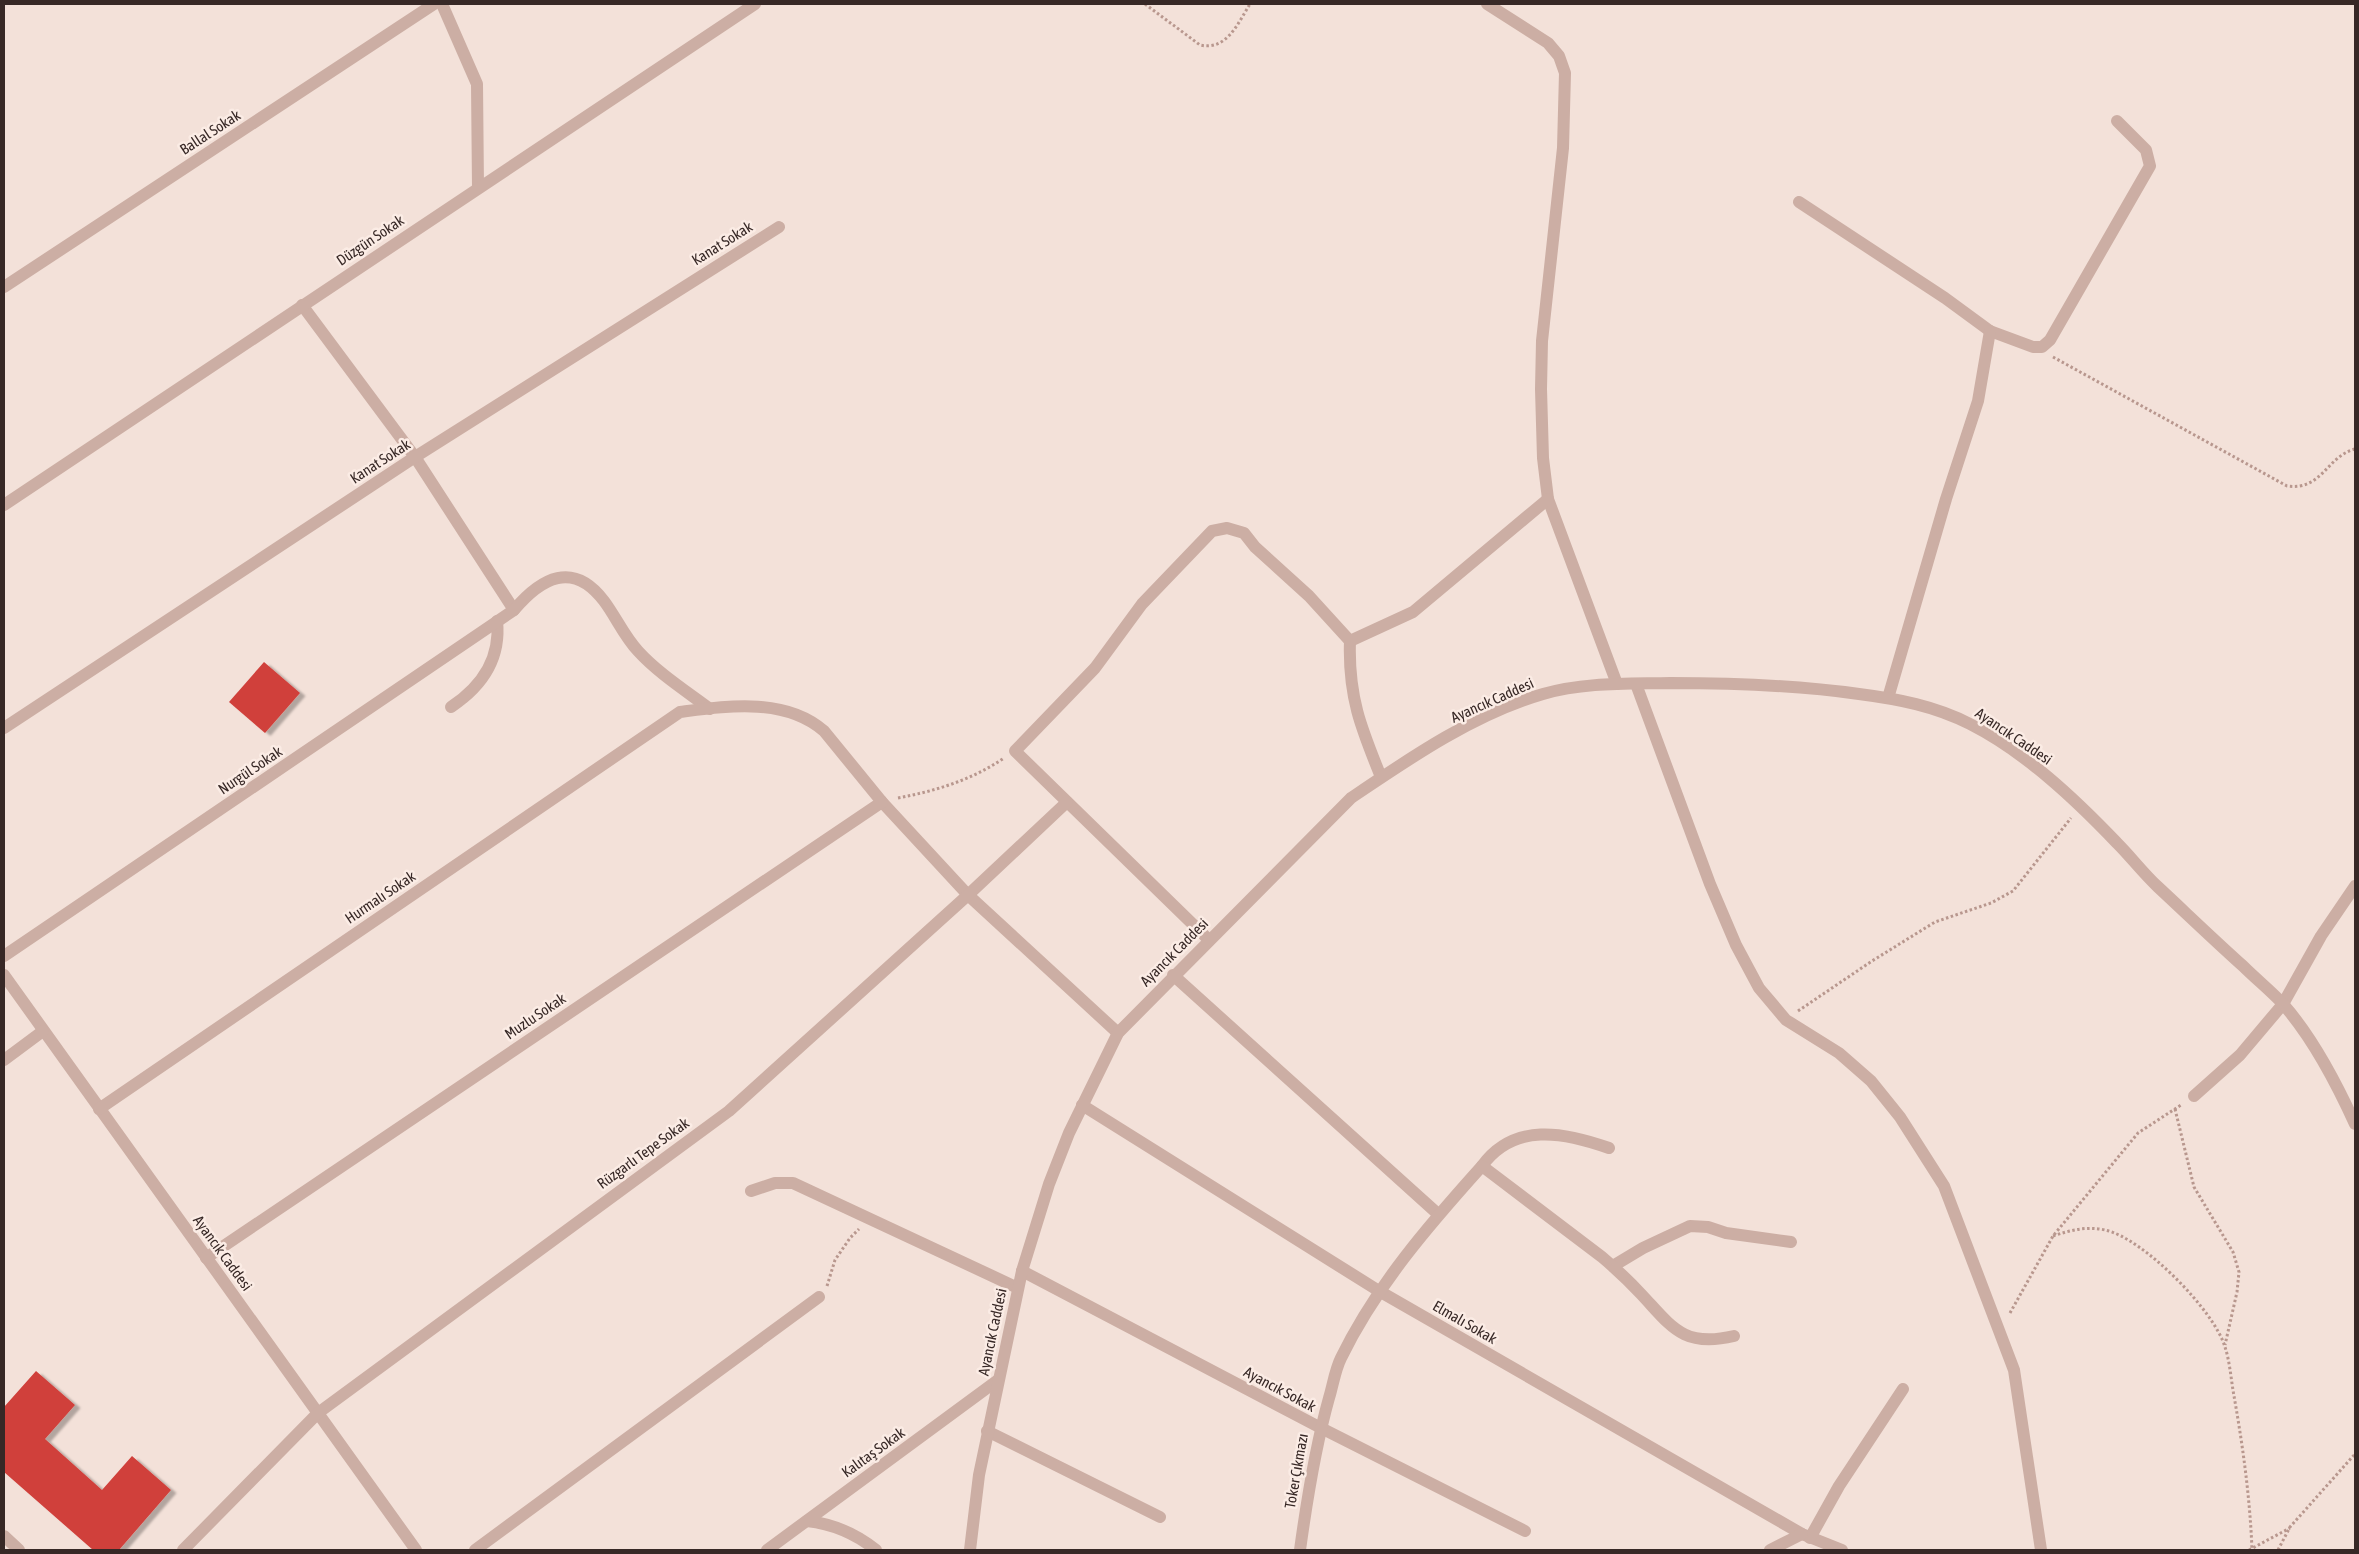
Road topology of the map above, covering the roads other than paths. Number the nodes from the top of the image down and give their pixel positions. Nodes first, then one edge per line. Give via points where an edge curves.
1 (434, 4) edge
2 (442, 4) edge
3 (755, 4) edge
4 (1487, 4) edge
5 (2117, 121) dead end
6 (478, 188) junction
7 (1799, 202) dead end
8 (779, 226) dead end
9 (4, 287) edge
10 (302, 305) junction
11 (1990, 331) junction
12 (415, 458) junction
13 (1548, 499) junction
14 (4, 505) edge
15 (514, 610) junction
16 (497, 621) junction
17 (1350, 641) junction
18 (1616, 684) junction
19 (1636, 684) junction
20 (1888, 698) junction
21 (451, 707) dead end
22 (710, 708) junction
23 (4, 728) edge
24 (1382, 777) junction
25 (882, 802) junction
26 (1067, 802) junction
27 (2355, 886) edge
28 (968, 895) junction
29 (1209, 940) junction
30 (4, 956) edge
31 (4, 974) edge
32 (1173, 975) junction
33 (2283, 1004) junction
34 (43, 1031) junction
35 (1118, 1033) junction
36 (4, 1060) edge
37 (2194, 1096) road end
38 (1082, 1105) junction
39 (99, 1109) junction
40 (2355, 1124) edge
41 (1609, 1148) dead end
42 (1482, 1166) junction
43 (751, 1191) dead end
44 (1438, 1214) junction
45 (1791, 1242) dead end
46 (206, 1258) junction
47 (1613, 1266) junction
48 (1022, 1271) junction
49 (1018, 1288) junction
50 (1379, 1291) junction
51 (819, 1297) road end
52 (1734, 1336) dead end
53 (998, 1380) junction
54 (1903, 1389) dead end
55 (318, 1413) junction
56 (1320, 1428) junction
57 (987, 1431) junction
58 (1160, 1517) dead end
59 (807, 1521) junction
60 (1526, 1531) dead end
61 (4, 1536) edge
62 (1806, 1536) junction
63 (19, 1550) edge
64 (183, 1550) edge
65 (416, 1550) edge
66 (475, 1550) edge
67 (767, 1550) edge
68 (876, 1550) edge
69 (970, 1550) edge
70 (1300, 1550) edge
71 (1770, 1550) edge
72 (1842, 1550) edge
73 (2041, 1550) edge

1 - 9 street, Ballal Sokak
2 - 6 street via 477,84
3 - 6 street, Düzgün Sokak
4 - 13 street via 1548,43 1565,73 1562,148 1542,341 1541,424
5 - 11 street via 2146,150 2150,166 2050,340 2037,348
6 - 10 street, Düzgün Sokak
7 - 11 street
8 - 12 street, Kanat Sokak
10 - 12 street
10 - 14 street, Düzgün Sokak
11 - 20 street via 1978,401
12 - 15 street
12 - 23 street, Kanat Sokak
13 - 17 street via 1413,612
13 - 18 street
15 - 16 street, Nurgül Sokak
15 - 22 street, Nurgül Sokak via 536,588 556,577 569,576 578,580 604,600 638,652
16 - 21 street via 497,644 491,665 476,687
16 - 30 street, Nurgül Sokak
17 - 24 street via 1354,706
17 - 26 street via 1244,533 1220,528 1206,535 1142,604 1095,668 1015,751
18 - 19 street, Ayancık Caddesi
18 - 24 street, Ayancık Caddesi via 1571,688 1521,702 1455,733
19 - 20 street, Ayancık Caddesi via 1776,685
19 - 73 street via 1686,822 1736,945 1759,988 1786,1020 1854,1064 1886,1098 1944,1186 2014,1370
20 - 33 street, Ayancık Caddesi via 1947,713 1992,736 2049,779
22 - 25 street via 784,709 807,718 824,731
22 - 39 street, Hurmalı Sokak via 680,712
24 - 29 street, Ayancık Caddesi via 1351,798
25 - 28 street
25 - 46 street, Muzlu Sokak
26 - 28 street, Rüzgarlı Tepe Sokak
26 - 29 street
27 - 33 street via 2321,936
28 - 35 street
28 - 55 street, Rüzgarlı Tepe Sokak via 729,1111
29 - 32 street, Ayancık Caddesi
31 - 34 street, Ayancık Caddesi
32 - 35 street, Ayancık Caddesi
32 - 44 street
33 - 37 street via 2240,1055
33 - 40 street, Ayancık Caddesi via 2326,1068
34 - 36 street
34 - 39 street, Ayancık Caddesi
35 - 38 street, Ayancık Caddesi
38 - 48 street, Ayancık Caddesi via 1049,1184
38 - 50 street, Elmalı Sokak
39 - 46 street, Ayancık Caddesi
41 - 42 street, Toker Çıkmazı via 1568,1136 1523,1136 1500,1147
42 - 44 street, Toker Çıkmazı
42 - 47 street
43 - 49 street via 775,1183 793,1184
44 - 50 street, Toker Çıkmazı
45 - 47 street via 1726,1233 1708,1226 1690,1226
46 - 55 street, Ayancık Caddesi
47 - 52 street via 1662,1319 1681,1333 1706,1340
48 - 49 street, Ayancık Caddesi
48 - 56 street, Ayancık Sokak
49 - 53 street, Ayancık Caddesi
50 - 56 street, Toker Çıkmazı via 1340,1359
50 - 62 street, Elmalı Sokak
51 - 66 street
53 - 57 street, Ayancık Caddesi
53 - 59 street, Kalıtaş Sokak
54 - 62 street
55 - 64 street, Rüzgarlı Tepe Sokak
55 - 65 street, Ayancık Caddesi
56 - 60 street, Ayancık Sokak
56 - 70 street, Toker Çıkmazı
57 - 58 street
57 - 69 street, Ayancık Caddesi via 978,1475
59 - 67 street, Kalıtaş Sokak
59 - 68 street via 846,1531
61 - 63 street
62 - 71 street
62 - 72 street, Elmalı Sokak

